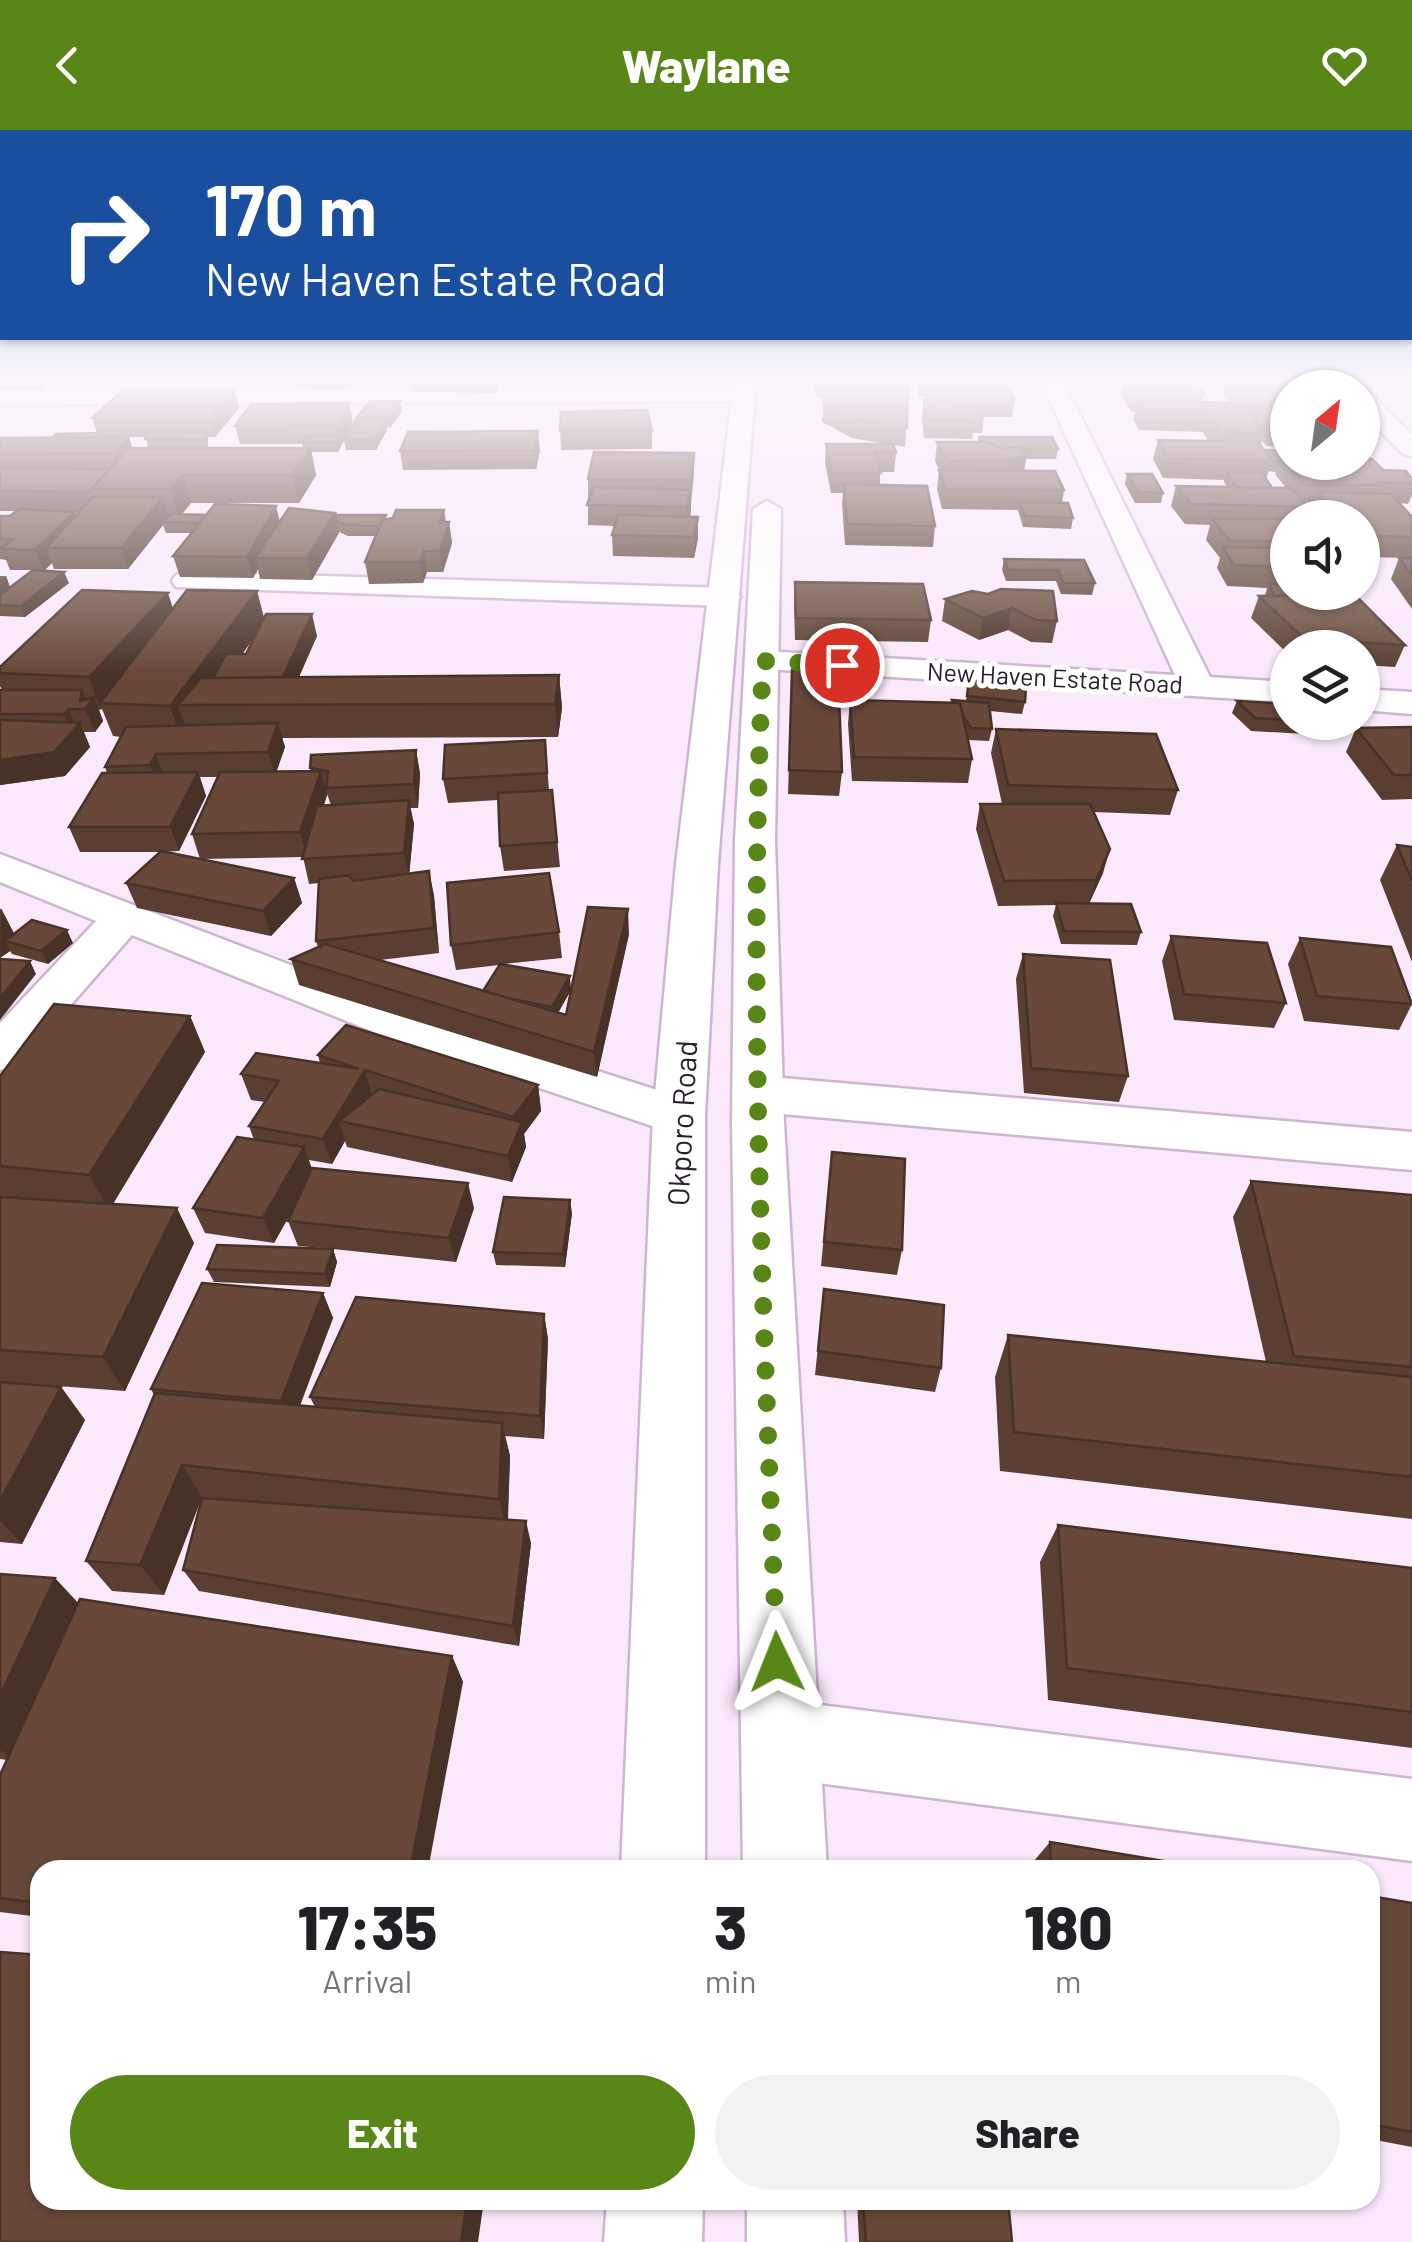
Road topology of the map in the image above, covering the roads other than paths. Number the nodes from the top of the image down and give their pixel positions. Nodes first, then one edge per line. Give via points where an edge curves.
1 (742, 478) edge
2 (758, 478) edge
3 (1098, 478) edge
4 (187, 580) edge
5 (725, 597) junction
6 (763, 661) junction
7 (1196, 684) junction
8 (1270, 690) edge
9 (1380, 700) edge
10 (1412, 703) edge
11 (0, 867) edge
12 (124, 917) junction
13 (0, 1053) edge
14 (758, 1094) junction
15 (679, 1116) junction
16 (1412, 1151) edge
17 (780, 1739) junction
18 (1412, 1820) edge
19 (663, 1860) edge
20 (784, 1860) edge
21 (654, 2210) edge
22 (795, 2210) edge
23 (654, 2242) edge
24 (796, 2242) edge

1 - 5 street, Okporo Road
2 - 6 street
3 - 7 street
4 - 5 street
5 - 15 street, Okporo Road
6 - 7 street, New Haven Estate Road
6 - 14 street via 755,840
7 - 8 street, New Haven Estate Road
9 - 10 street
11 - 12 street
12 - 13 street
12 - 15 street via 391,1020
14 - 16 street
14 - 17 street
15 - 19 street, Okporo Road
17 - 18 street
17 - 20 street
21 - 23 street
22 - 24 street

